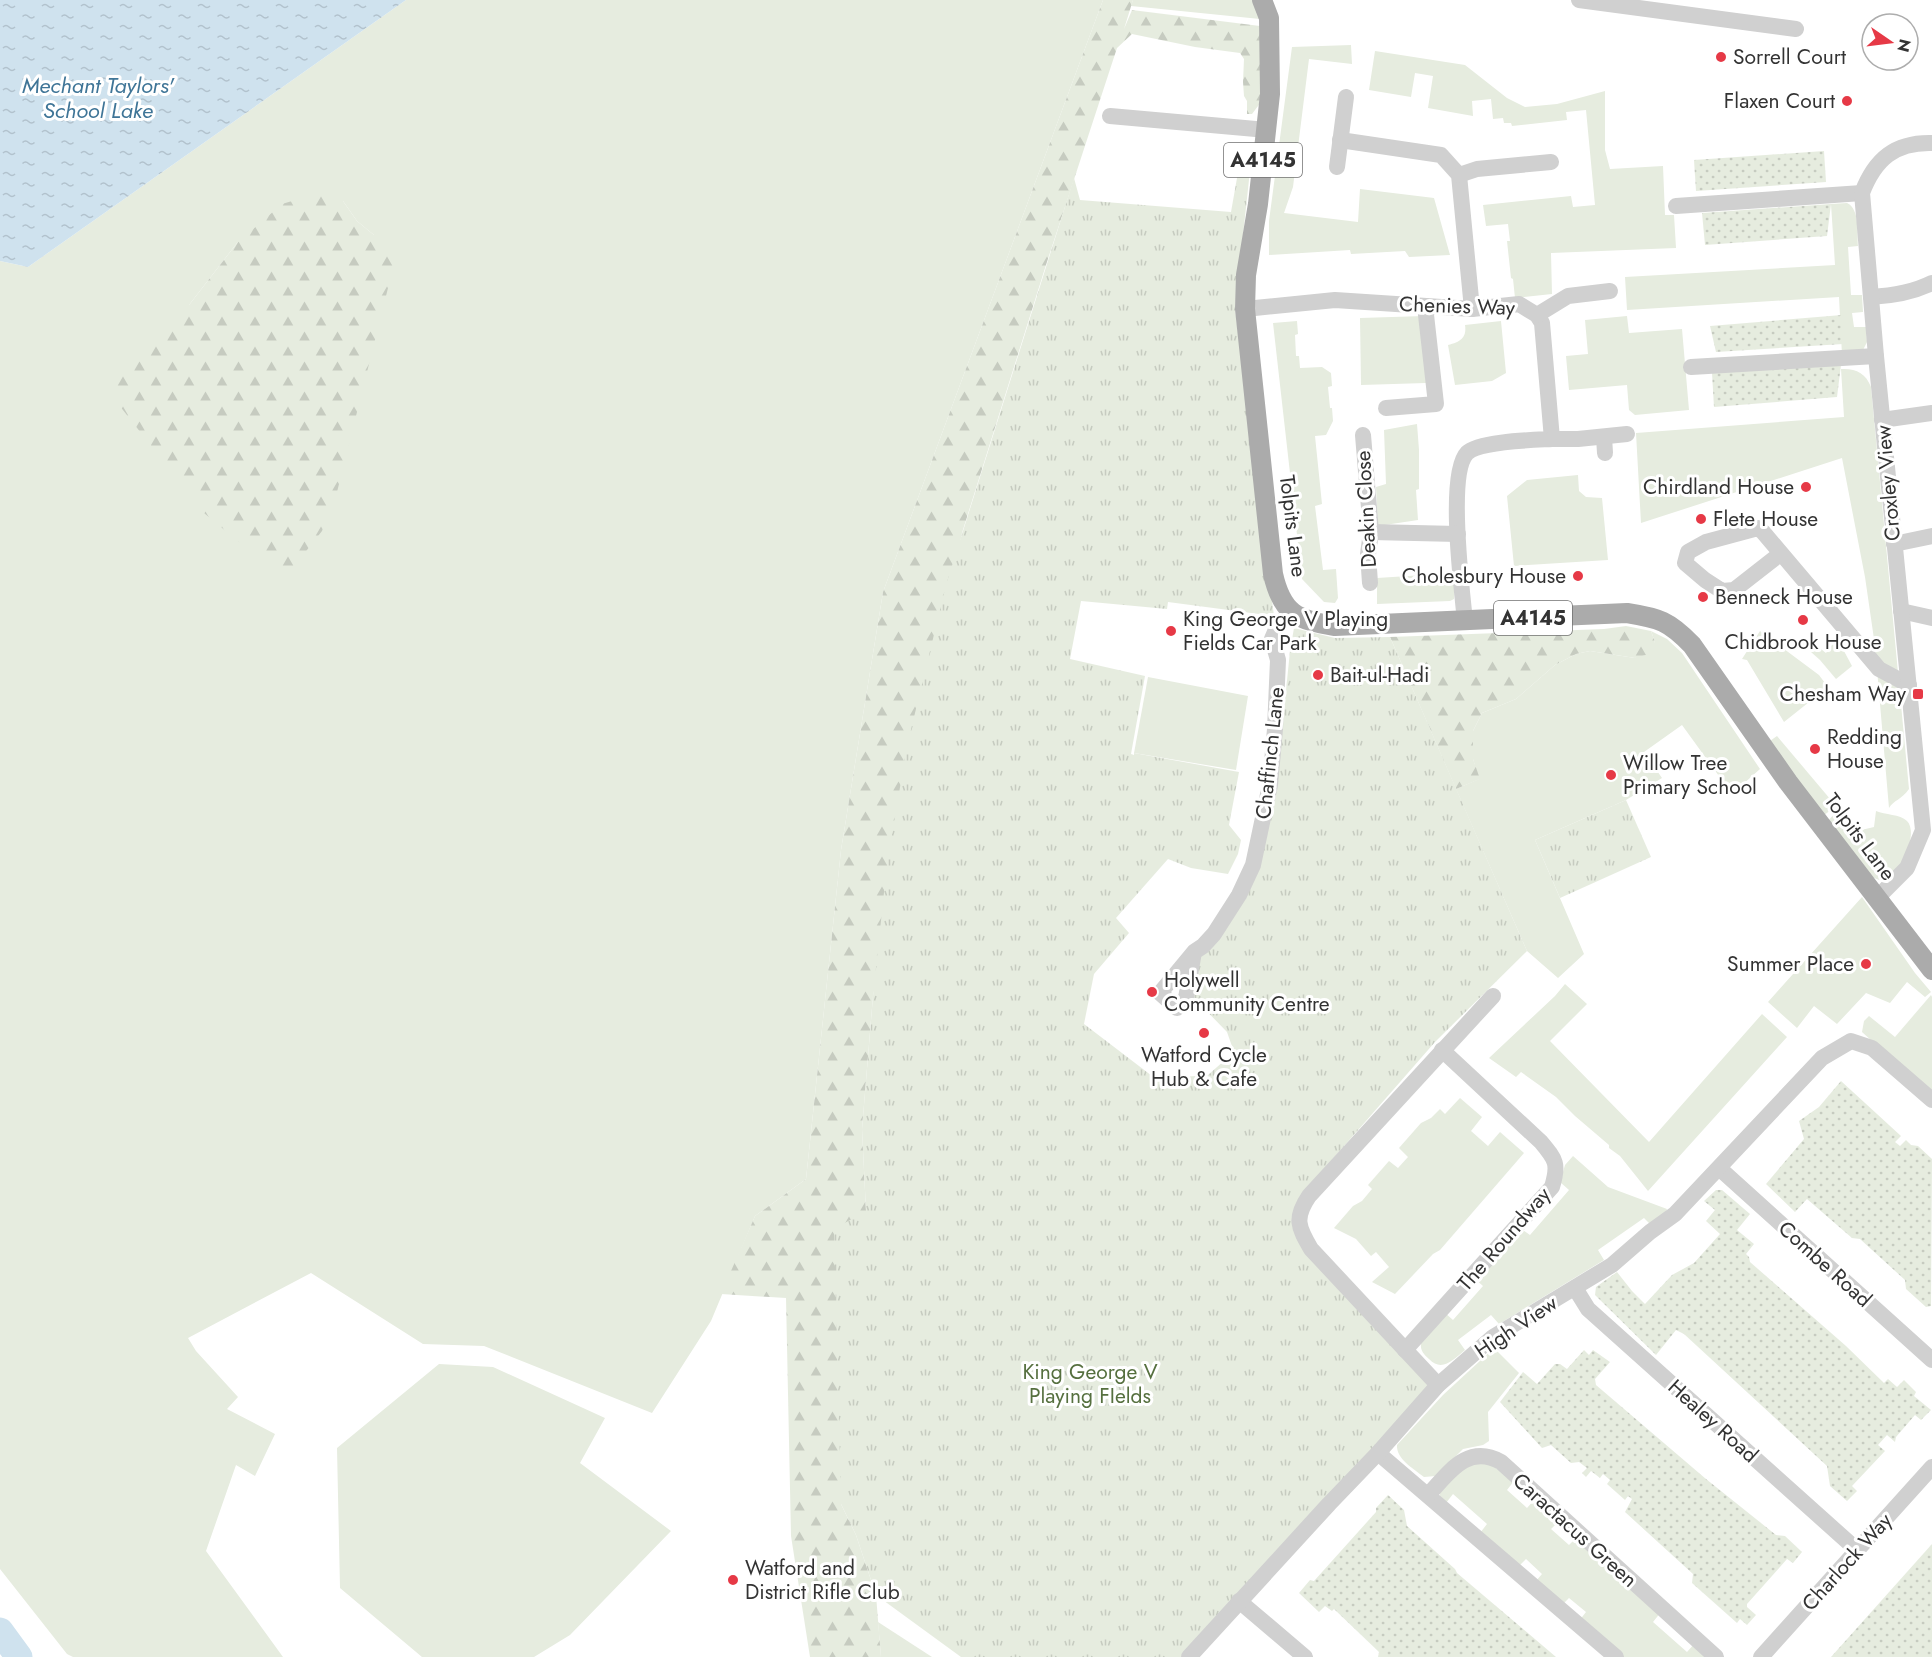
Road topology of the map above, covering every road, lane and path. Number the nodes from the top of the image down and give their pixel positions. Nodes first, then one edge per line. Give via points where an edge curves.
1 (1262, 0) edge
2 (1579, 0) edge
3 (1796, 29) dead end
4 (1346, 97) dead end
5 (1110, 116) dead end
6 (1267, 130) junction
7 (1340, 140) junction
8 (1932, 143) edge
9 (1551, 162) dead end
10 (1337, 167) dead end
11 (1459, 175) junction
12 (1862, 193) junction
13 (1676, 206) dead end
14 (1932, 283) edge
15 (1610, 291) dead end
16 (1871, 297) junction
17 (1425, 306) junction
18 (1245, 309) junction
19 (1472, 309) junction
20 (1537, 315) junction
21 (1876, 356) junction
22 (1692, 367) dead end
23 (1386, 408) dead end
24 (1932, 413) edge
25 (1882, 420) junction
26 (1627, 434) dead end
27 (1363, 435) dead end
28 (1552, 439) junction
29 (1371, 532) junction
30 (1458, 534) junction
31 (1932, 536) edge
32 (1894, 544) junction
33 (1780, 554) junction
34 (1370, 583) dead end
35 (1900, 611) junction
36 (1292, 612) junction
37 (1932, 618) edge
38 (1465, 621) junction
39 (1909, 685) junction
40 (1925, 769) edge
41 (1876, 899) junction
42 (1194, 952) dead end
43 (1932, 970) edge
44 (1493, 996) dead end
45 (1442, 1050) junction
46 (1932, 1100) edge
47 (1719, 1168) junction
48 (1575, 1288) junction
49 (1405, 1350) junction
50 (1932, 1360) edge
51 (1438, 1385) junction
52 (1378, 1453) junction
53 (1932, 1467) edge
54 (1428, 1496) junction
55 (1857, 1550) junction
56 (1239, 1601) junction
57 (1189, 1657) edge
58 (1305, 1657) edge
59 (1616, 1657) edge
60 (1716, 1657) edge
61 (1761, 1657) edge

1 - 6 main road, Tolpits Lane / A4145 via 1270,28
2 - 3 street
4 - 7 street
5 - 6 street
6 - 18 main road, Tolpits Lane / A4145 via 1246,275
7 - 10 street
7 - 11 street via 1441,155
8 - 12 street via 1903,145 1888,154 1867,180
9 - 11 street via 1477,169
11 - 19 street
12 - 13 street
12 - 16 street, Croxley View
14 - 16 street via 1895,296
15 - 20 street via 1568,296
16 - 21 street, Croxley View
17 - 18 street, Chenies Way via 1335,300
17 - 19 street, Chenies Way
17 - 23 street via 1436,404
18 - 36 main road, Tolpits Lane / A4145 via 1273,574 1278,596
19 - 20 street, Chenies Way via 1519,304
20 - 28 street, Chenies Way via 1542,323
21 - 22 street
21 - 25 street, Croxley View
24 - 25 street
25 - 32 street, Croxley View
26 - 28 street via 1605,445
27 - 29 street, Deakin Close
28 - 30 street via 1478,447 1467,454 1460,467
29 - 30 street
29 - 34 street, Deakin Close
30 - 38 street
31 - 32 street
32 - 35 street, Croxley View
33 - 33 street via 1758,528 1706,542 1688,552 1685,563 1722,591 1734,590
33 - 39 street via 1878,669
35 - 37 street
35 - 39 street, Croxley View
36 - 38 main road, Tolpits Lane / A4145 via 1311,622 1335,626
36 - 42 street, Chaffinch Lane via 1278,625 1272,639 1278,660 1273,751 1253,865 1214,934
38 - 41 main road, Tolpits Lane / A4145 via 1627,613 1653,617 1675,627
39 - 40 street, Croxley View
40 - 41 street, Croxley View via 1923,830 1907,868
41 - 43 main road, Tolpits Lane / A4145
44 - 45 street
45 - 49 street via 1299,1210 1300,1230 1311,1249
45 - 49 street, The Roundway via 1541,1142 1558,1169 1552,1187
46 - 47 street, High View via 1872,1048 1851,1041 1822,1058
47 - 48 street, High View via 1676,1214 1612,1265
47 - 50 street, Combe Road
48 - 51 street, High View via 1493,1337
48 - 55 street, Healey Road via 1588,1309
49 - 51 street
51 - 52 street, High View
52 - 54 street
52 - 56 street, High View
53 - 55 street, Charlock Way
54 - 59 street
54 - 60 street, Caractacus Green via 1459,1462 1473,1457 1501,1462
55 - 61 street, Charlock Way
56 - 57 street, High View
56 - 58 street

